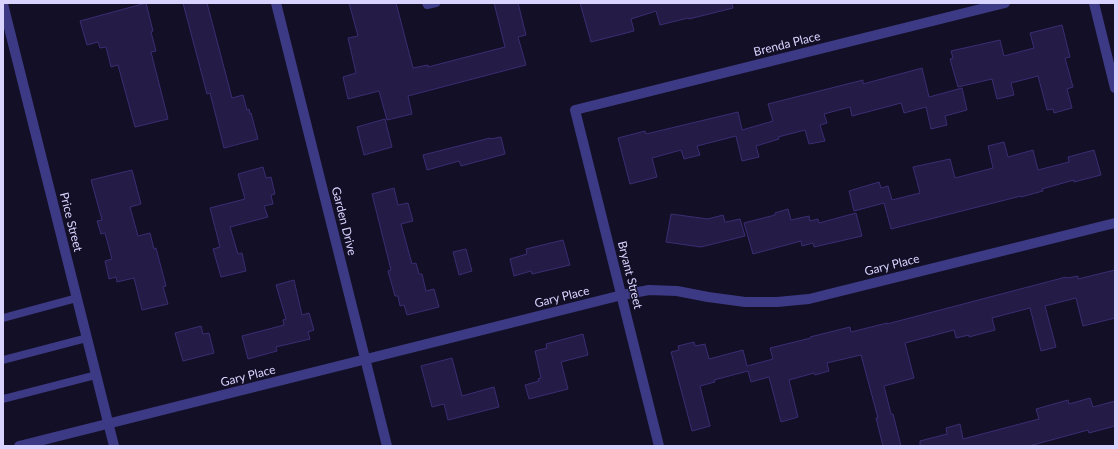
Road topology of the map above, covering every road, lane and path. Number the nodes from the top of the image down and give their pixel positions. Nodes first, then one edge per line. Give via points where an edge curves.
1 (276, 3) edge
2 (426, 3) edge
3 (436, 3) edge
4 (1005, 3) edge
5 (1094, 3) edge
6 (3, 4) edge
7 (1114, 82) edge
8 (575, 110) joint
9 (1115, 223) edge
10 (622, 295) junction
11 (77, 298) junction
12 (3, 318) edge
13 (87, 338) junction
14 (3, 360) edge
15 (365, 360) junction
16 (96, 375) junction
17 (3, 399) edge
18 (108, 424) junction
19 (19, 446) edge
20 (114, 446) edge
21 (387, 446) edge
22 (660, 446) edge

1 - 15 street, Garden Drive
2 - 3 lane
4 - 8 street, Brenda Place
5 - 7 street
6 - 11 street, Price Street
8 - 10 street, Bryant Street
9 - 10 street, Gary Place via 809,299 745,302 656,290
10 - 15 street, Gary Place
10 - 22 street, Bryant Street
11 - 12 lane
11 - 13 street, Price Street
13 - 14 lane
13 - 16 street, Price Street
15 - 18 street, Gary Place
15 - 21 street, Garden Drive
16 - 17 lane
16 - 18 street, Price Street
18 - 19 street, Gary Place
18 - 20 street, Price Street

